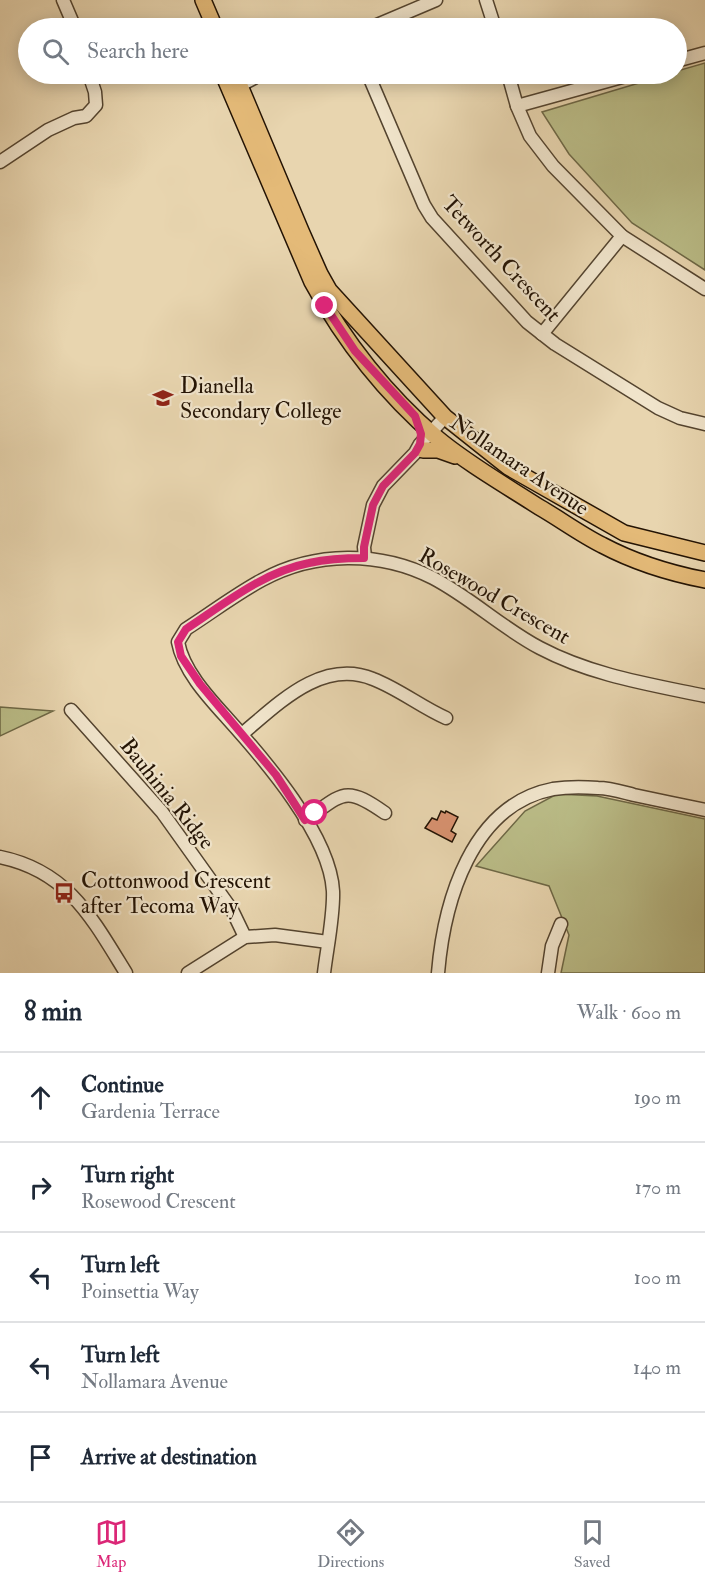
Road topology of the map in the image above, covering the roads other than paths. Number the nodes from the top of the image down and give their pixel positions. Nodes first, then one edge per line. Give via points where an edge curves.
1 (63, 0) edge
2 (192, 0) edge
3 (203, 0) edge
4 (436, 0) edge
5 (486, 0) edge
6 (71, 18) edge
7 (200, 18) edge
8 (211, 18) edge
9 (394, 18) edge
10 (492, 18) edge
11 (705, 53) edge
12 (687, 58) edge
13 (92, 84) edge
14 (235, 84) edge
15 (235, 84) edge
16 (372, 84) edge
17 (511, 84) edge
18 (597, 84) edge
19 (517, 106) junction
20 (0, 162) edge
21 (622, 236) junction
22 (705, 289) edge
23 (351, 315) junction
24 (542, 334) junction
25 (361, 358) junction
26 (415, 416) junction
27 (448, 420) junction
28 (705, 424) edge
29 (435, 435) junction
30 (420, 449) junction
31 (470, 461) junction
32 (705, 553) edge
33 (364, 558) junction
34 (705, 580) edge
35 (705, 696) edge
36 (71, 710) dead end
37 (446, 718) dead end
38 (242, 734) junction
39 (705, 810) edge
40 (385, 813) dead end
41 (305, 820) junction
42 (0, 857) edge
43 (561, 924) dead end
44 (245, 937) junction
45 (328, 942) junction
46 (126, 973) edge
47 (188, 973) edge
48 (324, 973) edge
49 (438, 973) edge
50 (548, 973) edge

1 - 6 street
2 - 7 main road
3 - 8 main road
4 - 9 street
5 - 10 street
11 - 12 street
13 - 20 street via 96,105 86,116 61,123
14 - 23 main road, Nollamara Avenue via 320,274
15 - 25 main road, Nollamara Avenue via 302,262 325,306
16 - 24 street, Tetworth Crescent via 432,218
17 - 19 street
18 - 19 street
19 - 21 street via 537,147
21 - 22 street
21 - 24 street
23 - 25 main road via 344,324
23 - 27 main road, Nollamara Avenue
24 - 28 street, Tetworth Crescent via 658,408
25 - 26 main road, Nollamara Avenue
26 - 29 main road, Nollamara Avenue
26 - 30 main road via 421,434
27 - 29 street
27 - 32 main road, Nollamara Avenue via 508,467 624,533
29 - 30 street
29 - 31 main road, Nollamara Avenue
30 - 31 main road via 438,450
30 - 33 street via 383,486 373,505
31 - 34 main road, Nollamara Avenue via 601,544 629,558
33 - 35 street, Rosewood Crescent via 403,566 434,579 538,647 580,667
33 - 38 street, Rosewood Crescent via 306,563 262,579 186,629 178,642 181,656
36 - 44 street, Bauhinia Ridge via 162,812 232,909
37 - 38 street via 376,680 341,672 310,683
38 - 41 street via 276,775
39 - 49 street via 600,788 553,789 514,806 489,826 469,855 444,924
40 - 41 street via 359,796 348,794
41 - 45 street via 323,848 331,873
42 - 46 street via 48,874 73,895
43 - 50 street via 552,946
44 - 45 street via 274,935
44 - 47 street
45 - 48 street

